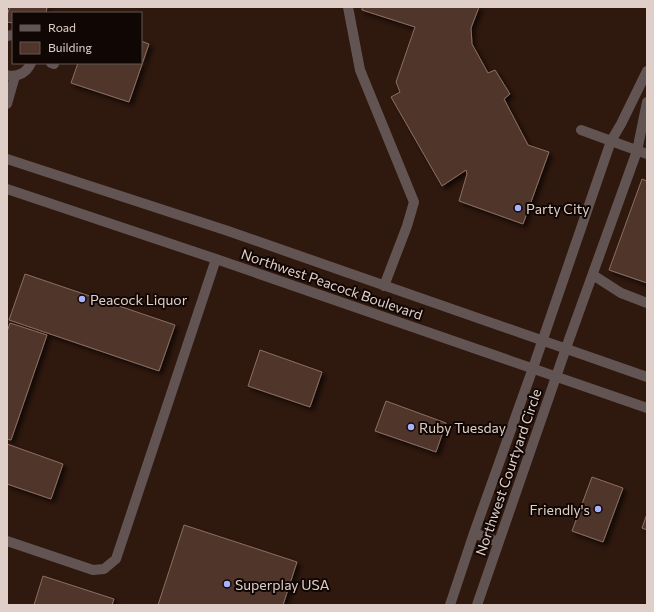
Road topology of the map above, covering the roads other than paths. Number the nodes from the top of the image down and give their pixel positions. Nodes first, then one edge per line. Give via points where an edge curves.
1 (348, 7) edge
2 (31, 64) edge
3 (647, 71) edge
4 (11, 75) edge
5 (647, 102) edge
6 (7, 104) edge
7 (581, 130) dead end
8 (611, 140) junction
9 (642, 152) edge
10 (7, 159) edge
11 (7, 189) edge
12 (216, 259) junction
13 (592, 277) junction
14 (384, 286) junction
15 (647, 302) edge
16 (542, 340) junction
17 (566, 348) junction
18 (533, 368) junction
19 (556, 376) junction
20 (647, 377) edge
21 (647, 408) edge
22 (474, 533) junction
23 (7, 541) edge
24 (498, 542) junction
25 (450, 605) edge
26 (477, 605) edge

1 - 14 street via 360,70 414,202
2 - 4 street via 22,74
3 - 8 street, Northwest Courtyard Circle
4 - 6 street
5 - 9 street, Northwest Courtyard Circle
7 - 8 street
8 - 9 street
8 - 16 street, Northwest Courtyard Circle
9 - 13 street, Northwest Courtyard Circle
10 - 14 street, Northwest Peacock Boulevard via 220,228
11 - 12 street, Northwest Peacock Boulevard
12 - 18 street, Northwest Peacock Boulevard
12 - 23 street via 116,560 104,569 93,570
13 - 15 street via 621,293
13 - 17 street, Northwest Courtyard Circle
14 - 16 street, Northwest Peacock Boulevard
16 - 17 street, Northwest Peacock Boulevard
16 - 18 street, Northwest Courtyard Circle
17 - 19 street, Northwest Courtyard Circle
17 - 20 street, Northwest Peacock Boulevard
18 - 19 street, Northwest Peacock Boulevard
18 - 22 street, Northwest Courtyard Circle
19 - 21 street, Northwest Peacock Boulevard
19 - 24 street, Northwest Courtyard Circle
22 - 24 street
22 - 25 street, Northwest Courtyard Circle
24 - 26 street, Northwest Courtyard Circle

